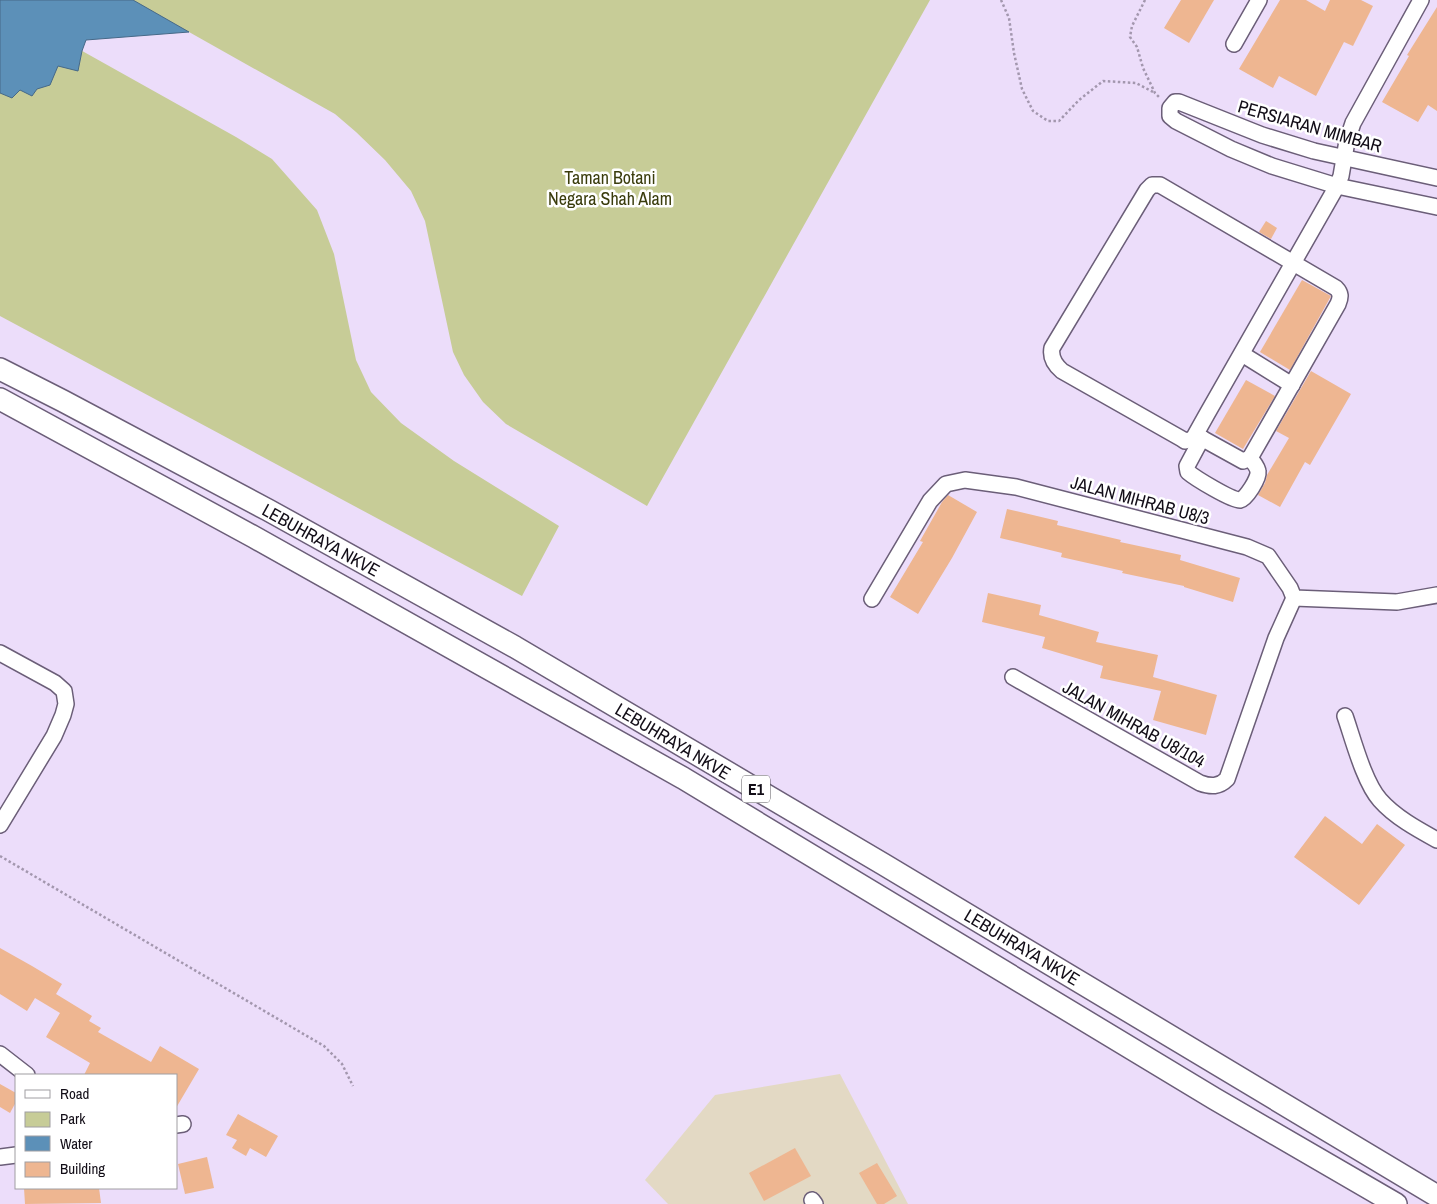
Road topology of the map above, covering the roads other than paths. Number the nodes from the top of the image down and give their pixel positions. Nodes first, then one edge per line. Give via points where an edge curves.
1 (1259, 0) edge
2 (1421, 0) edge
3 (1234, 44) dead end
4 (1344, 157) junction
5 (1437, 178) edge
6 (1337, 186) junction
7 (1437, 207) edge
8 (1294, 263) junction
9 (1242, 354) junction
10 (0, 368) edge
11 (1292, 385) junction
12 (0, 399) edge
13 (1199, 437) junction
14 (1250, 458) junction
15 (1437, 595) edge
16 (1294, 598) junction
17 (872, 599) dead end
18 (0, 653) edge
19 (1013, 677) dead end
20 (1345, 716) dead end
21 (0, 825) edge
22 (1437, 840) edge
23 (0, 1054) edge
24 (26, 1074) edge
25 (15, 1154) edge
26 (0, 1158) edge
27 (1437, 1196) edge
28 (1396, 1204) edge

1 - 3 street
2 - 4 street via 1353,123
4 - 5 street, PERSIARAN MIMBAR
4 - 6 street via 1342,176
4 - 6 street, PERSIARAN MIMBAR via 1262,135 1179,102 1170,108 1172,119 1231,149 1272,166
6 - 7 street
6 - 8 street
8 - 9 street
8 - 11 street via 1336,288 1340,299
8 - 13 street via 1160,185 1152,185 1052,348 1052,357 1062,371 1182,439
9 - 11 street
9 - 13 street
10 - 27 highway, LEBUHRAYA NKVE / E1 via 515,647
11 - 14 street
12 - 28 highway, LEBUHRAYA NKVE / E1 via 263,542 683,778
13 - 14 street via 1243,461
13 - 14 street via 1187,466 1188,472 1232,498 1240,500 1246,497 1258,476 1258,469
15 - 16 street via 1397,602
16 - 17 street, JALAN MIHRAB U8/3 via 1268,556 1247,547 1016,487 965,480 946,484 930,501
16 - 19 street, JALAN MIHRAB U8/104 via 1276,638 1227,779 1217,786 1200,783
18 - 21 street via 55,683 64,692 66,704 54,736
20 - 22 street via 1368,781 1380,800 1397,815
23 - 24 street
25 - 26 street

